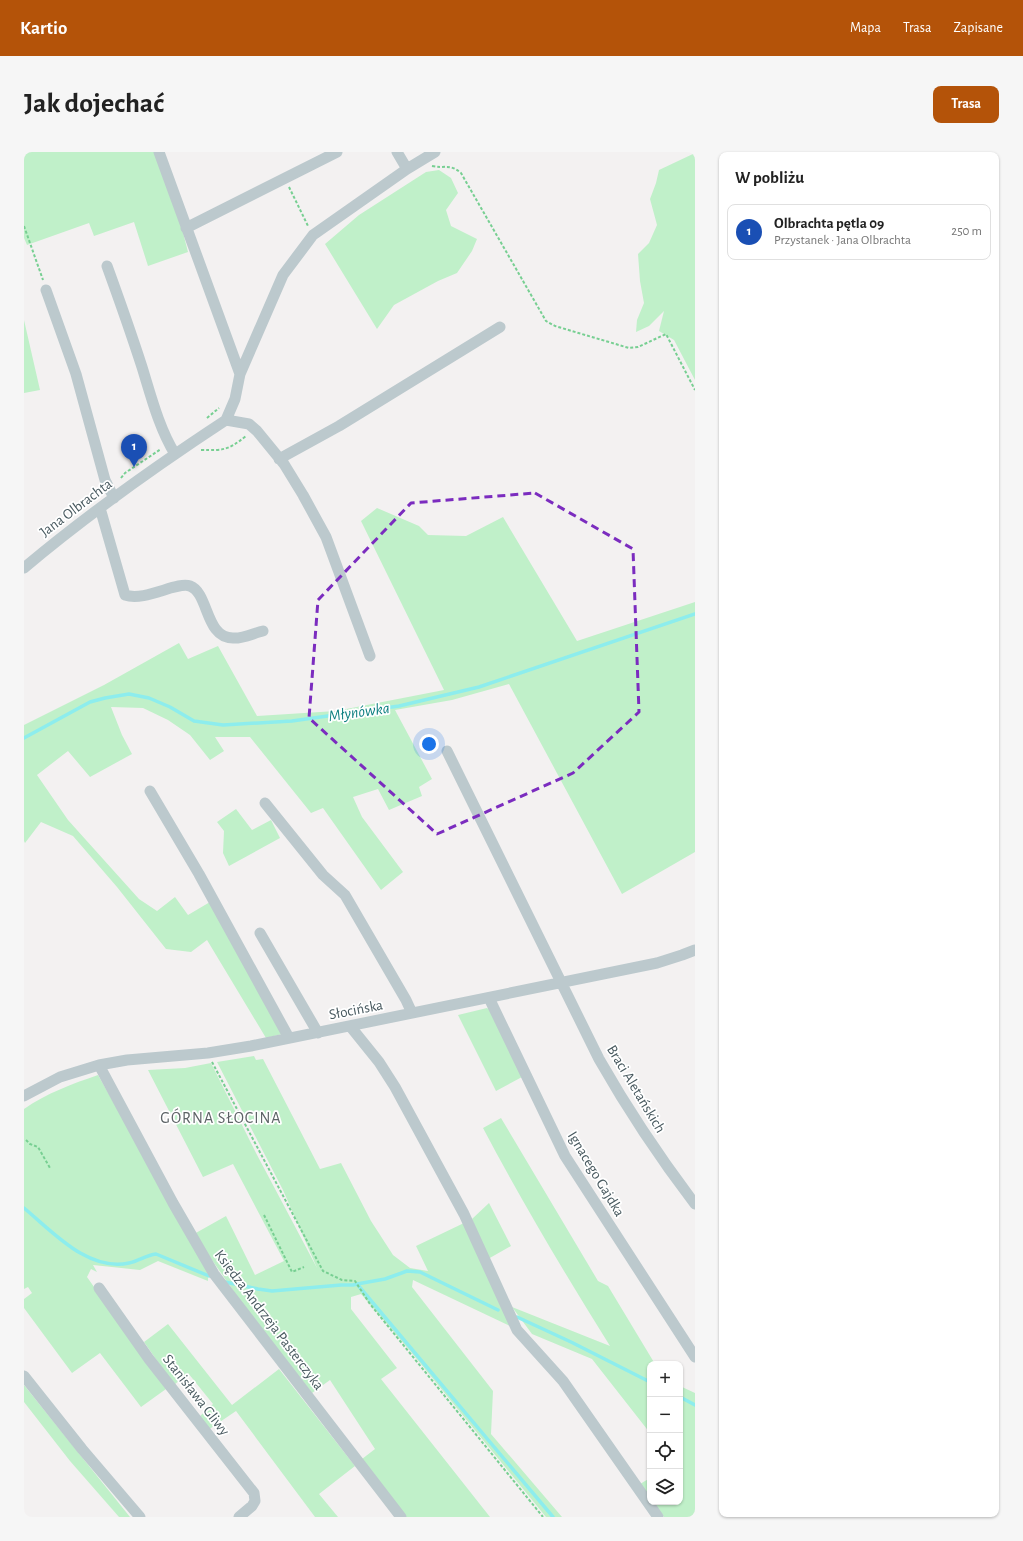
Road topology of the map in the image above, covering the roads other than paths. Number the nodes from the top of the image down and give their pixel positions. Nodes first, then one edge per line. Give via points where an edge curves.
1 (159, 152) edge
2 (337, 152) edge
3 (397, 152) edge
4 (430, 155) edge
5 (407, 169) junction
6 (186, 228) junction
7 (107, 266) dead end
8 (46, 290) road end
9 (500, 327) dead end
10 (240, 374) junction
11 (226, 420) junction
12 (175, 454) junction
13 (279, 459) junction
14 (114, 498) junction
15 (100, 508) junction
16 (24, 568) edge
17 (263, 631) dead end
18 (370, 656) dead end
19 (447, 751) dead end
20 (150, 791) dead end
21 (265, 803) dead end
22 (260, 933) dead end
23 (695, 950) edge
24 (562, 982) junction
25 (489, 998) junction
26 (412, 1013) junction
27 (350, 1026) junction
28 (318, 1033) junction
29 (289, 1038) junction
30 (99, 1065) junction
31 (24, 1096) edge
32 (695, 1204) edge
33 (99, 1288) dead end
34 (695, 1357) edge
35 (24, 1376) edge
36 (140, 1517) edge
37 (239, 1517) edge
38 (401, 1517) edge
39 (658, 1517) edge

1 - 6 street
2 - 6 street
3 - 5 street
4 - 5 street
5 - 10 street via 313,235 283,275
6 - 10 street
7 - 12 street via 154,405
8 - 14 street via 76,374 105,480
9 - 13 street via 339,426
10 - 11 street via 235,399
11 - 12 street, Jana Olbrachta
11 - 13 street via 249,424
12 - 14 street, Jana Olbrachta
13 - 18 street via 326,537
14 - 15 street, Jana Olbrachta
15 - 16 street, Jana Olbrachta
15 - 17 street via 124,596 132,598 191,586 198,593 215,629 224,636 233,638
19 - 24 street, Braci Aletańskich
20 - 29 street
21 - 26 street via 323,875 345,895
22 - 28 street
23 - 24 street, Słocińska via 657,963
24 - 25 street, Słocińska
24 - 32 street, Braci Aletańskich via 599,1060 627,1108
25 - 26 street, Słocińska
25 - 34 street, Ignacego Gajdka via 565,1156
26 - 27 street, Słocińska
27 - 28 street, Słocińska
27 - 39 street via 395,1087 464,1214 517,1330 563,1381
28 - 29 street, Słocińska
29 - 30 street, Słocińska via 208,1053
30 - 31 street, Słocińska via 60,1077
30 - 38 street, Księdza Andrzeja Pasterczyka via 214,1274
33 - 37 street, Stanisława Gliwy via 149,1359 254,1493 256,1501
35 - 36 street

